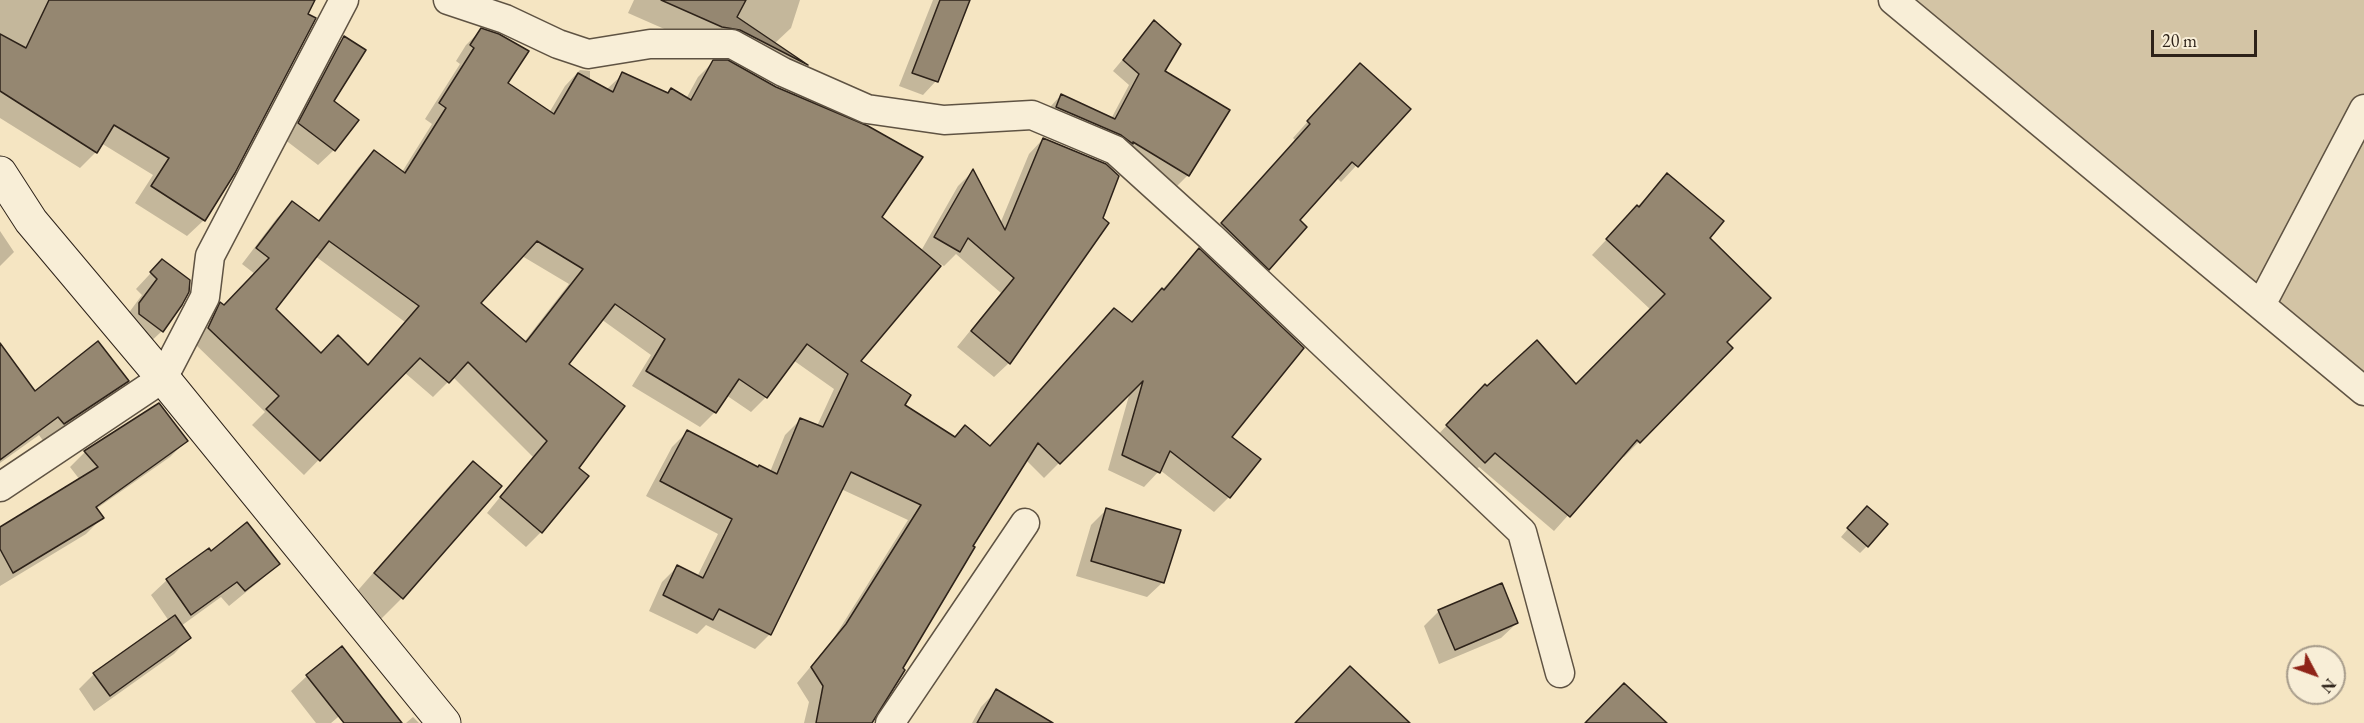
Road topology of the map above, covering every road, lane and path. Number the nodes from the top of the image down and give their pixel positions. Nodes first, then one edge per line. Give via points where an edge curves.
1 (344, 0) edge
2 (448, 0) edge
3 (1893, 0) edge
4 (2364, 109) edge
5 (0, 173) edge
6 (2261, 305) junction
7 (163, 378) junction
8 (2364, 391) edge
9 (0, 487) edge
10 (1025, 524) dead end
11 (1560, 673) dead end
12 (444, 723) edge
13 (890, 723) edge

1 - 7 street via 210,256 205,297
2 - 11 street via 588,54 650,44 732,44 783,72 867,109 944,120 1032,115 1115,150 1522,532
3 - 6 street
4 - 6 street
5 - 7 main road via 31,221
6 - 8 street
7 - 9 street
7 - 12 main road
10 - 13 street

